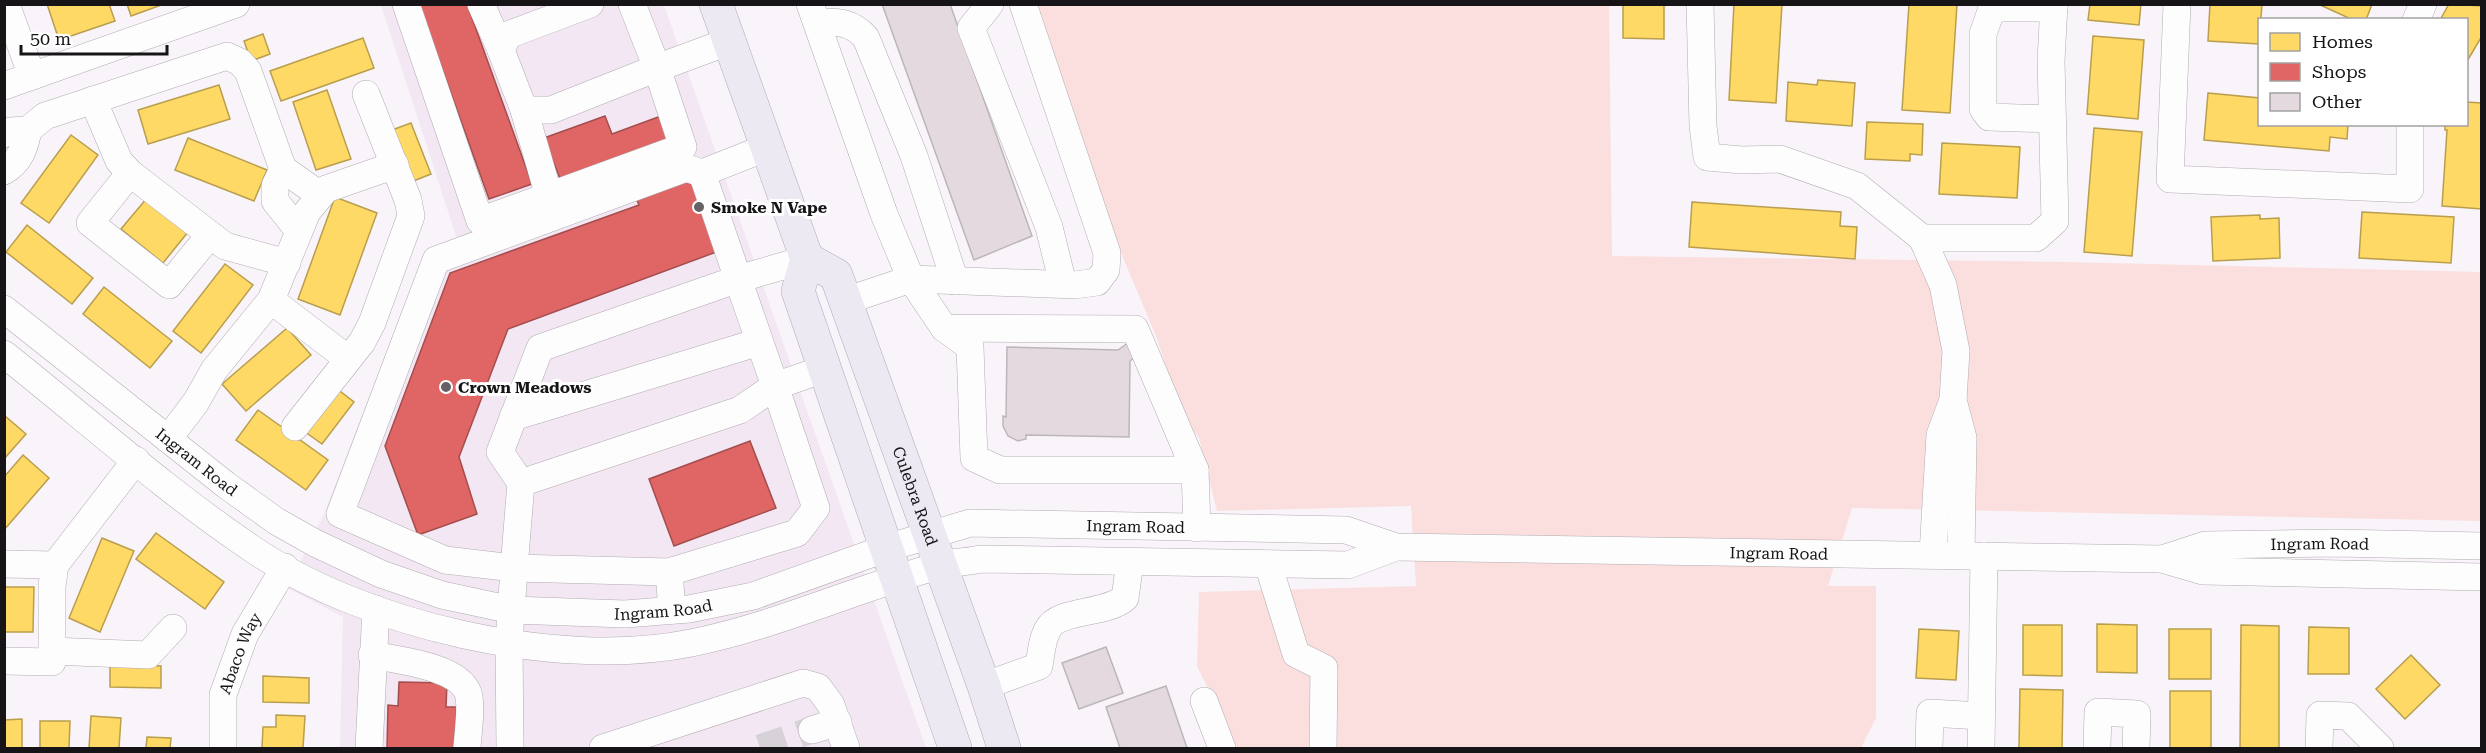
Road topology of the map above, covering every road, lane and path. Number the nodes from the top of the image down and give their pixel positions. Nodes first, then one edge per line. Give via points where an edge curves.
1 (6, 4) edge
2 (236, 4) edge
3 (406, 4) edge
4 (481, 4) edge
5 (590, 4) edge
6 (632, 4) edge
7 (716, 4) edge
8 (990, 4) edge
9 (1023, 4) edge
10 (1701, 4) edge
11 (2177, 4) edge
12 (2423, 4) edge
13 (2054, 6) edge
14 (813, 13) edge
15 (2417, 18) edge
16 (730, 41) junction
17 (501, 50) junction
18 (657, 68) junction
19 (32, 76) junction
20 (4, 86) edge
21 (366, 94) dead end
22 (93, 100) junction
23 (524, 110) junction
24 (2052, 119) junction
25 (2410, 126) edge
26 (16, 132) edge
27 (768, 147) junction
28 (394, 165) junction
29 (284, 170) junction
30 (4, 171) edge
31 (130, 173) junction
32 (702, 173) junction
33 (320, 195) junction
34 (549, 196) junction
35 (299, 231) junction
36 (210, 235) junction
37 (1922, 238) junction
38 (807, 260) junction
39 (287, 263) junction
40 (738, 279) junction
41 (911, 279) junction
42 (955, 281) junction
43 (1064, 284) junction
44 (271, 300) junction
45 (845, 301) junction
46 (4, 309) edge
47 (944, 328) junction
48 (759, 342) junction
49 (4, 354) edge
50 (348, 359) junction
51 (824, 369) junction
52 (775, 386) junction
53 (1953, 400) junction
54 (513, 417) junction
55 (295, 427) dead end
56 (168, 439) junction
57 (136, 460) junction
58 (1195, 470) junction
59 (521, 483) junction
60 (340, 514) junction
61 (1197, 528) junction
62 (930, 534) junction
63 (2481, 546) edge
64 (1396, 547) junction
65 (326, 548) junction
66 (887, 548) junction
67 (1934, 554) junction
68 (1972, 555) junction
69 (2162, 559) junction
70 (1130, 562) junction
71 (4, 564) edge
72 (1268, 564) junction
73 (55, 565) junction
74 (940, 565) junction
75 (285, 567) junction
76 (514, 568) junction
77 (669, 572) junction
78 (2481, 577) edge
79 (898, 579) junction
80 (376, 609) junction
81 (512, 610) junction
82 (672, 610) junction
83 (173, 628) dead end
84 (509, 643) junction
85 (52, 651) junction
86 (372, 655) junction
87 (4, 661) edge
88 (984, 686) junction
89 (1204, 700) dead end
90 (1981, 716) junction
91 (838, 722) junction
92 (812, 730) tunnel mouth
93 (468, 739) edge
94 (510, 740) edge
95 (223, 748) edge
96 (369, 748) edge
97 (603, 748) edge
98 (846, 748) edge
99 (955, 748) edge
100 (1004, 748) edge
101 (1222, 748) edge
102 (1323, 748) edge
103 (1929, 748) edge
104 (1981, 748) edge
105 (2097, 748) edge
106 (2136, 748) edge
107 (2319, 748) edge
108 (2380, 748) edge

1 - 19 street
2 - 19 street
3 - 34 street via 480,221
4 - 17 street
5 - 17 street via 508,35
6 - 18 street
7 - 16 main road
8 - 43 street via 971,28 1048,227
9 - 43 street via 1107,253 1106,270 1097,282
10 - 37 street via 1707,157 1780,159 1857,186
11 - 25 street via 2170,179 2410,189
12 - 15 street
13 - 24 street
13 - 24 street via 1991,11 1983,34 1983,109 1989,117
14 - 41 street
14 - 42 street via 858,28 866,38 914,156
16 - 18 street
16 - 27 main road
17 - 23 street
18 - 23 street via 551,110
18 - 34 street via 683,147
19 - 20 street
21 - 28 street
22 - 26 street via 45,116
22 - 29 street via 227,56 248,71
22 - 31 street via 119,160
23 - 34 street
24 - 37 street via 2055,221 2036,238
26 - 30 street via 26,144 19,159
27 - 32 street
27 - 38 main road
28 - 33 street via 326,189
28 - 50 street via 411,216 372,323
29 - 33 street
29 - 35 street via 275,186 275,201
31 - 36 street
31 - 36 street via 90,223 169,285
32 - 40 street
32 - 60 street via 686,168 436,260
33 - 35 street
35 - 39 street
36 - 39 street via 225,246
37 - 53 street via 1943,285 1954,340
38 - 40 street
38 - 45 main road, Culebra Road via 836,275
38 - 51 main road via 798,291
39 - 44 street
40 - 48 street
40 - 54 street via 540,348
41 - 42 street
41 - 45 street
41 - 47 street
42 - 43 street
44 - 50 street
44 - 56 street via 214,370
45 - 62 main road, Culebra Road
46 - 56 street, Ingram Road
47 - 58 street via 1135,329
47 - 58 street via 970,347 974,458 1000,470
48 - 52 street
48 - 54 street
49 - 57 street, Ingram Road
50 - 55 street
51 - 52 street
51 - 66 main road
52 - 59 street via 740,410
52 - 77 street via 816,508 798,533
53 - 67 street via 1940,435
53 - 68 street via 1964,438
54 - 59 street via 500,452
56 - 65 street, Ingram Road via 276,521
57 - 73 street
57 - 75 street, Ingram Road via 244,544
58 - 61 street
59 - 76 street
60 - 65 street
60 - 76 street via 445,560
61 - 62 street, Ingram Road via 970,524
61 - 64 street, Ingram Road via 1346,530
62 - 66 street, Ingram Road
62 - 74 main road, Culebra Road
63 - 69 street, Ingram Road via 2205,545
64 - 67 street, Ingram Road
64 - 72 street, Ingram Road via 1348,565
65 - 81 street, Ingram Road via 381,574 442,595
66 - 79 main road
66 - 82 street, Ingram Road via 753,596
67 - 68 street, Ingram Road
68 - 69 street, Ingram Road
68 - 90 street via 1984,603
69 - 78 street, Ingram Road via 2203,571
70 - 72 street, Ingram Road
70 - 74 street, Ingram Road via 981,559
70 - 88 street via 1125,598 1115,607 1058,618 1048,628 1039,666
71 - 73 street
72 - 102 street via 1296,654 1324,668
73 - 85 street
74 - 79 street, Ingram Road
74 - 88 main road, Culebra Road
75 - 80 street, Ingram Road
75 - 95 street, Abaco Way via 245,634 223,695
76 - 77 street
76 - 81 street
77 - 82 street
79 - 84 street, Ingram Road via 761,626 689,644 577,649
79 - 99 main road
80 - 84 street, Ingram Road
80 - 86 street
81 - 82 street, Ingram Road via 625,614
81 - 84 street
83 - 85 street via 148,656
84 - 94 street
85 - 87 street via 52,662
86 - 93 street via 441,671 460,680 468,694
86 - 96 street
88 - 100 main road, Culebra Road
89 - 101 street
90 - 103 street via 1930,713
90 - 104 street
91 - 92 street
91 - 97 street via 818,687 803,683
91 - 98 street
93 - 94 street
105 - 106 street via 2098,712 2137,714
107 - 108 street via 2320,714 2348,716

